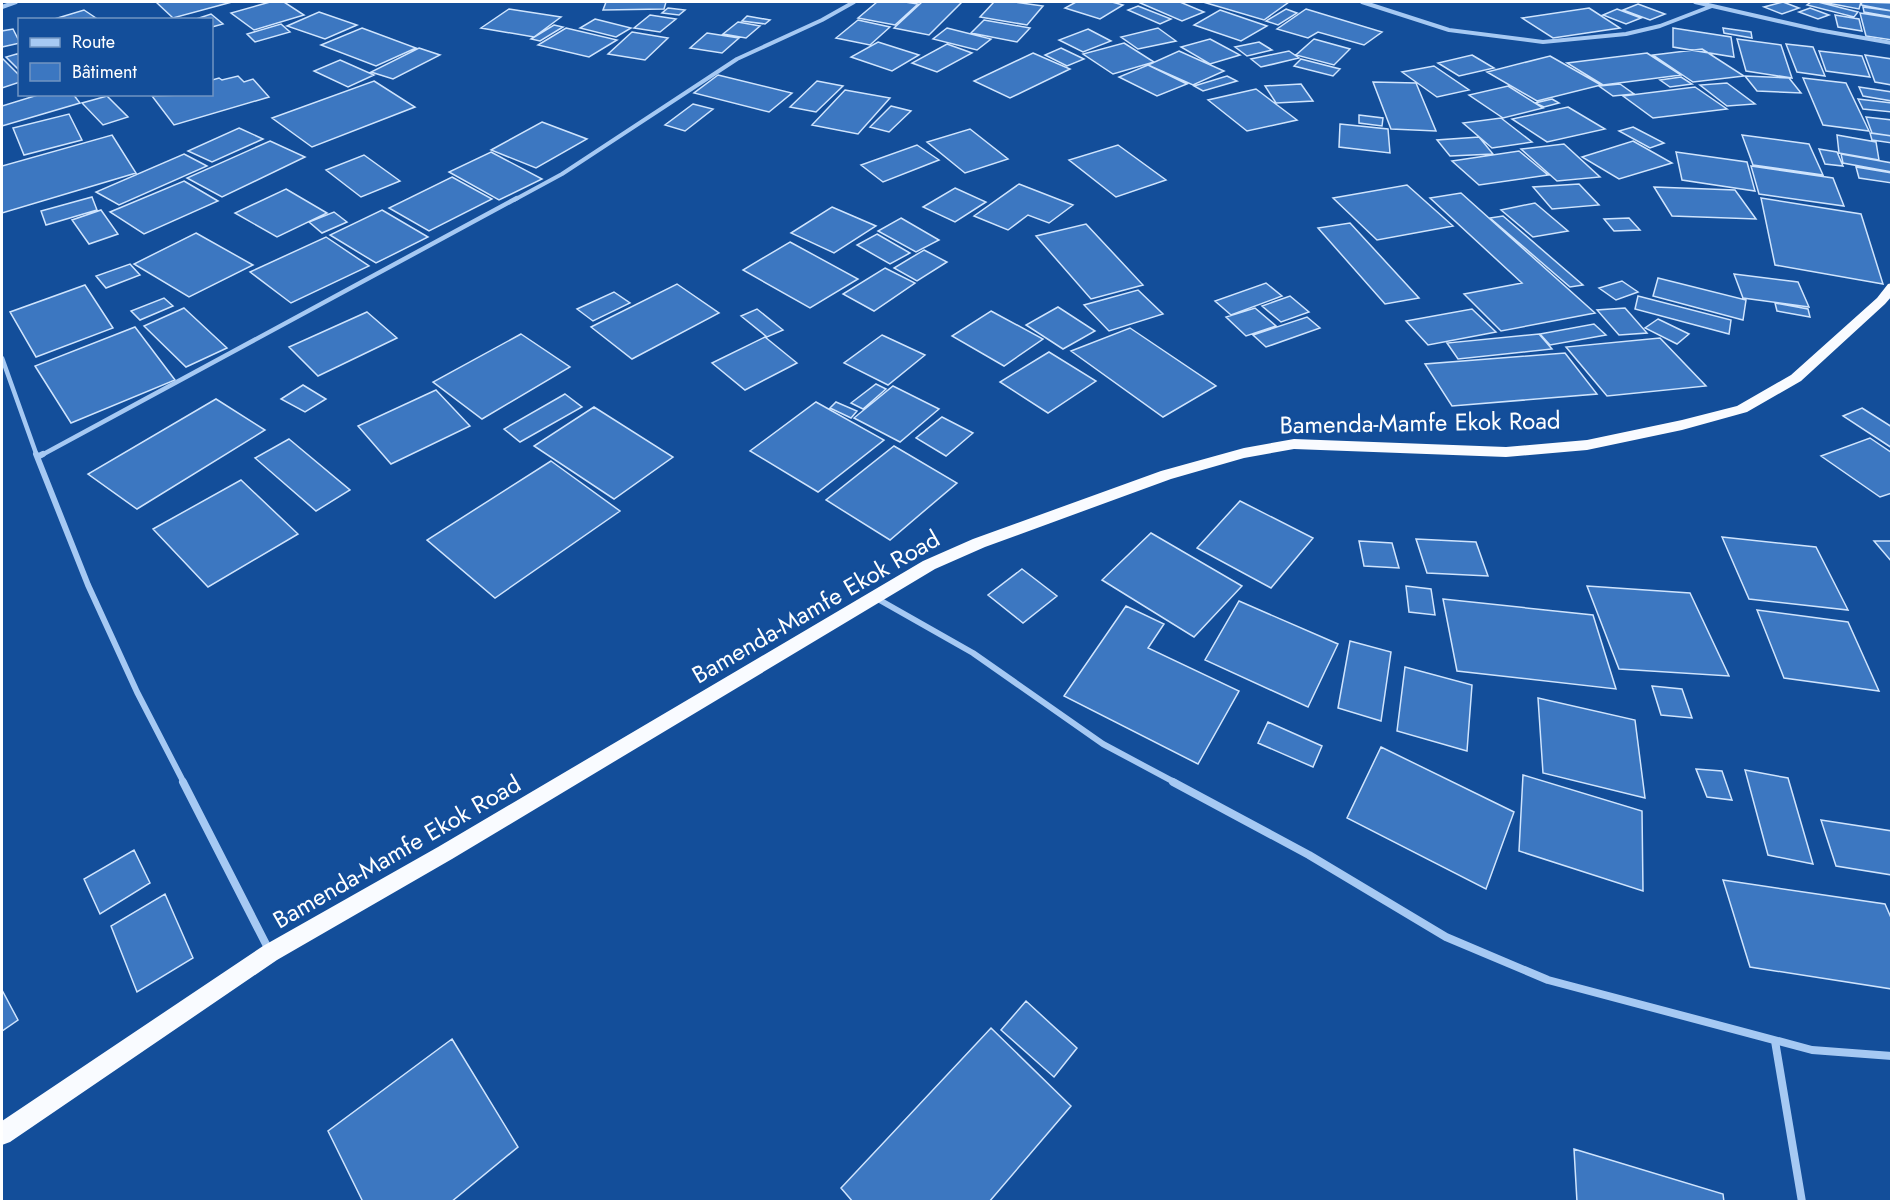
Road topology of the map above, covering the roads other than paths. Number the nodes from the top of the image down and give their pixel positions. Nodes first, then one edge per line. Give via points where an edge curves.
1 (16, 2) edge
2 (855, 2) edge
3 (1362, 2) edge
4 (1695, 2) edge
5 (1712, 6) junction
6 (2, 7) edge
7 (1892, 43) edge
8 (1892, 287) edge
9 (2, 358) edge
10 (39, 456) junction
11 (874, 597) junction
12 (270, 952) junction
13 (1775, 1041) junction
14 (1892, 1056) edge
15 (2, 1134) edge
16 (1802, 1202) edge

1 - 6 street
2 - 10 street via 736,59 562,174
3 - 5 street via 1449,30 1543,42 1626,34
4 - 5 street
5 - 7 street
8 - 11 highway, Bamenda-Mamfe Ekok Road via 1796,378 1742,409 1587,445 1506,452 1294,444 1244,453 1166,475 979,543 929,565
9 - 10 street
10 - 12 street via 88,585 137,692
11 - 12 highway, Bamenda-Mamfe Ekok Road via 446,853
11 - 13 street via 973,653 1103,744 1309,855 1446,937 1548,980
12 - 15 highway, Bamenda-Mamfe Ekok Road
13 - 14 street via 1812,1050
13 - 16 street

